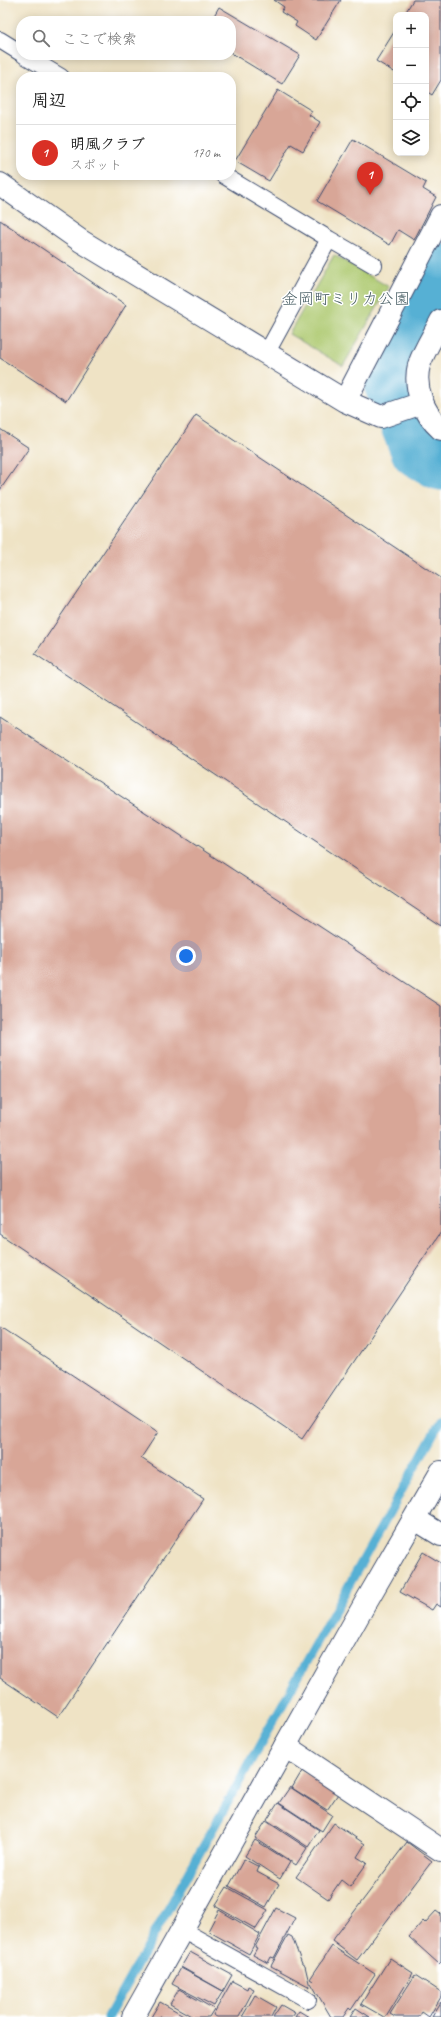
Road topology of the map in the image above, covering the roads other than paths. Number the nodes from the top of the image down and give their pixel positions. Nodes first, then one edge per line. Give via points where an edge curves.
1 (0, 40) edge
2 (16, 50) edge
3 (32, 60) edge
4 (53, 72) edge
5 (231, 180) edge
6 (0, 184) edge
7 (441, 216) edge
8 (330, 239) junction
9 (374, 265) dead end
10 (441, 321) edge
11 (266, 354) junction
12 (345, 401) junction
13 (422, 403) junction
14 (441, 429) edge
15 (441, 1472) edge
16 (415, 1519) junction
17 (441, 1535) edge
18 (285, 1746) junction
19 (441, 1850) edge
20 (182, 1930) junction
21 (308, 2000) dead end
22 (133, 2017) edge

1 - 2 lane
3 - 4 lane
5 - 8 lane
6 - 11 street via 81,241
7 - 12 street
8 - 9 lane
8 - 11 lane
10 - 13 street via 420,364 418,385
11 - 12 street
12 - 13 street via 381,417
13 - 14 street
15 - 16 street
16 - 17 street
16 - 18 street
18 - 19 street
18 - 20 street
20 - 21 lane
20 - 22 street

